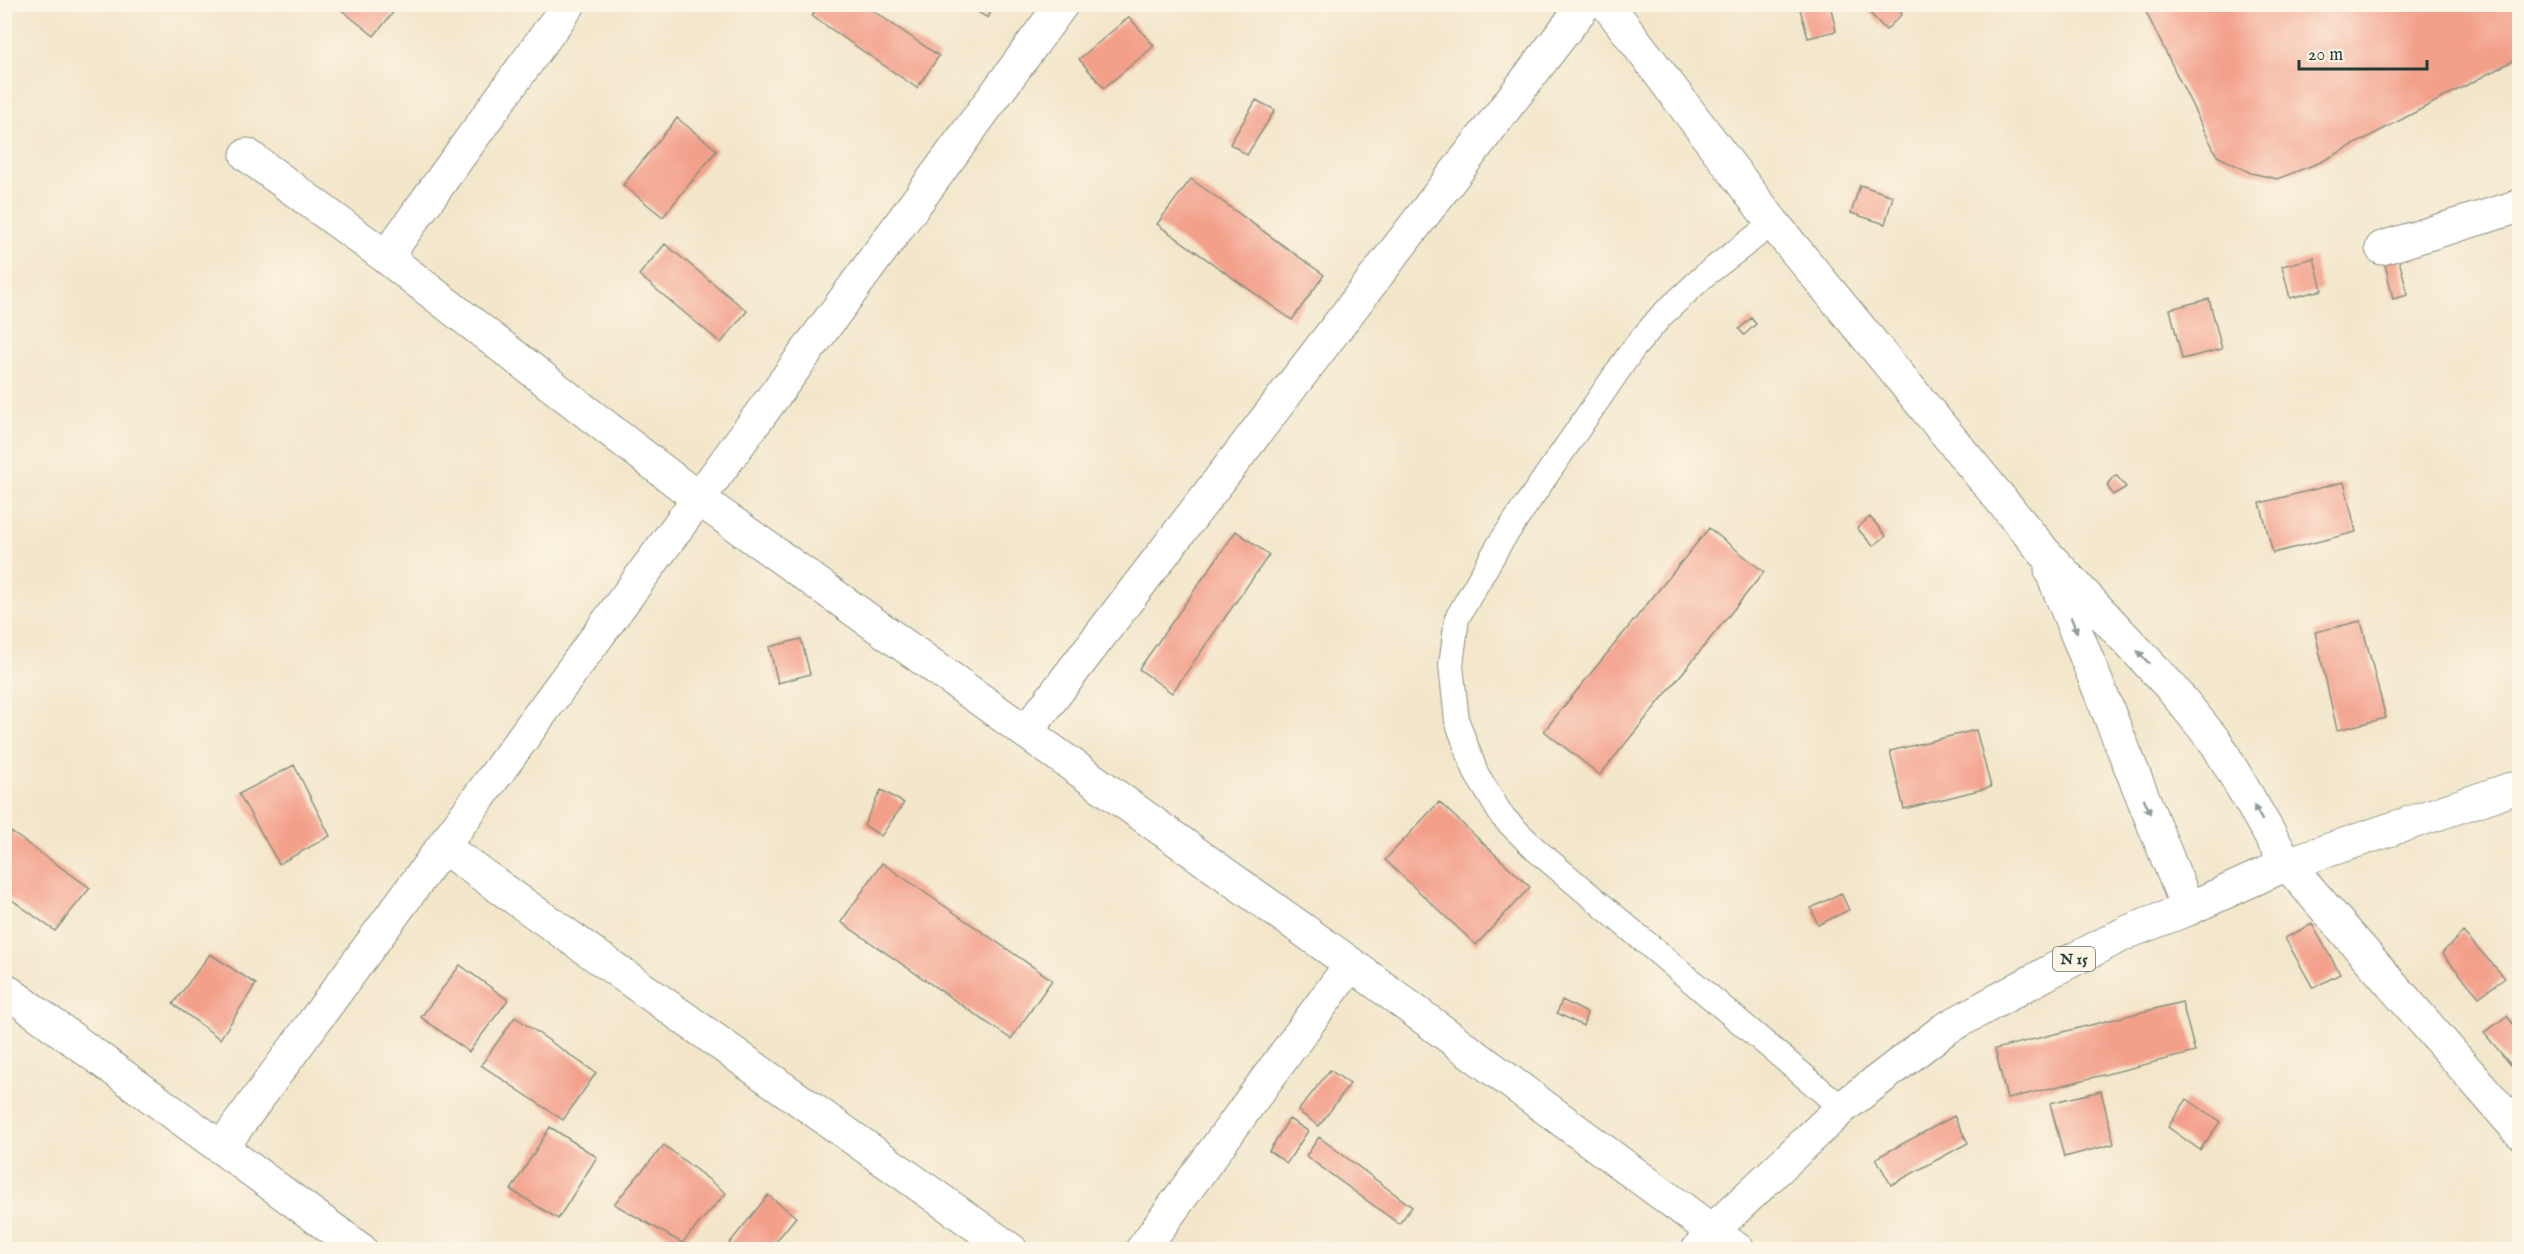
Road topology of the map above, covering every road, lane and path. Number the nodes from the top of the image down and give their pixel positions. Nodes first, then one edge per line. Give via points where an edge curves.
1 (569, 4) edge
2 (1062, 4) edge
3 (1585, 4) edge
4 (1607, 4) edge
5 (247, 155) dead end
6 (2520, 206) edge
7 (1773, 223) junction
8 (2382, 248) dead end
9 (386, 257) junction
10 (699, 498) junction
11 (2044, 552) junction
12 (1026, 732) junction
13 (2520, 786) edge
14 (443, 847) junction
15 (2288, 864) junction
16 (2188, 909) junction
17 (1351, 964) junction
18 (4, 989) edge
19 (1842, 1108) junction
20 (2520, 1132) edge
21 (222, 1147) junction
22 (1705, 1240) edge
23 (361, 1250) edge
24 (1011, 1250) edge
25 (1142, 1250) edge
26 (1738, 1250) edge

1 - 9 street
2 - 10 street
3 - 12 street
4 - 7 street
5 - 9 street
6 - 8 street
7 - 11 street
7 - 19 lane via 1705,275 1633,349 1476,583 1457,618 1451,665 1457,721 1476,773 1502,816 1534,849
9 - 10 street
10 - 12 street
10 - 14 street
15 -> 11 street via 2217,744 2170,686
11 -> 16 street
12 - 17 street
13 - 15 street, N 15
14 - 21 street
14 - 24 street
15 - 16 street, N 15
15 - 20 street
16 - 19 street, N 15 via 2128,932 1946,1029
17 - 22 street
17 - 25 street
18 - 21 street
19 - 22 street, N 15
21 - 23 street
22 - 26 street

